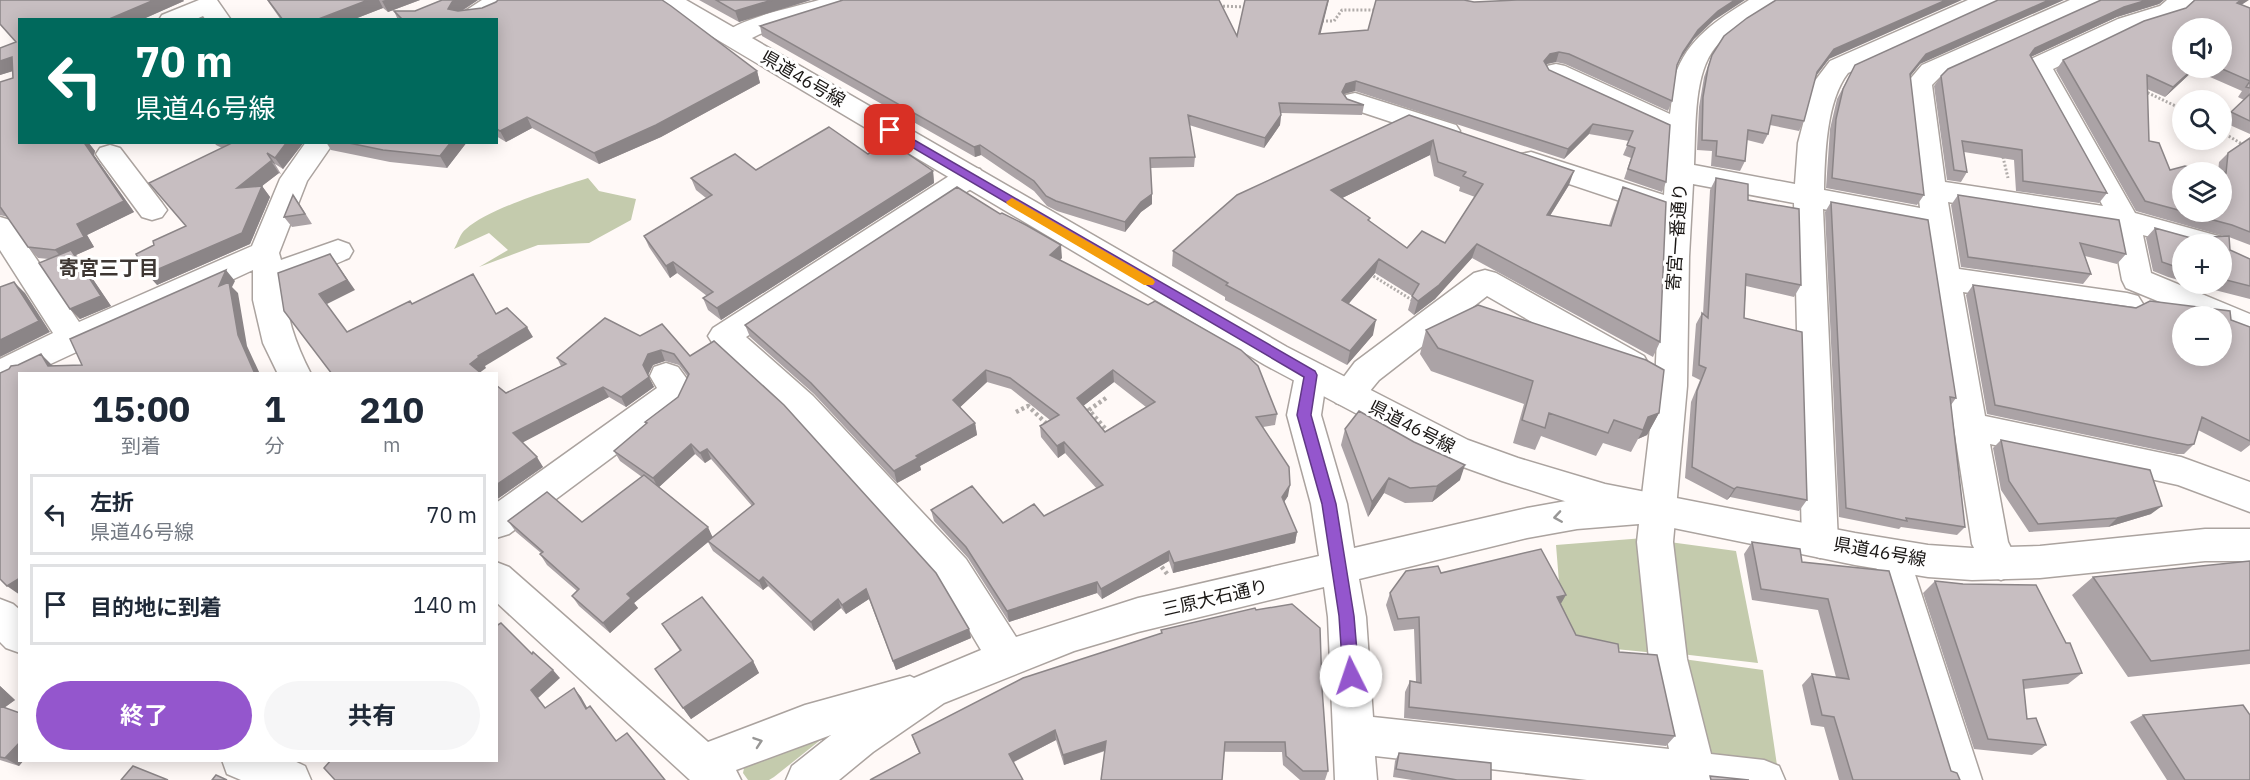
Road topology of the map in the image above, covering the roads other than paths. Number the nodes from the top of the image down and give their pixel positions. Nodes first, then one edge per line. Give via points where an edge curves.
1 (499, 0) edge
2 (668, 0) edge
3 (844, 0) edge
4 (1762, 0) edge
5 (2091, 0) edge
6 (2182, 0) edge
7 (1974, 2) edge
8 (176, 18) edge
9 (218, 18) edge
10 (471, 18) edge
11 (2122, 27) junction
12 (2018, 33) junction
13 (733, 38) junction
14 (2058, 56) junction
15 (1556, 72) edge
16 (1355, 101) edge
17 (1682, 130) junction
18 (1466, 138) edge
19 (126, 144) edge
20 (320, 144) edge
21 (105, 148) edge
22 (1511, 153) edge
23 (1681, 172) junction
24 (970, 177) junction
25 (1934, 190) junction
26 (1810, 198) junction
27 (152, 210) dead end
28 (1677, 210) junction
29 (2125, 220) junction
30 (1936, 221) junction
31 (0, 227) edge
32 (2175, 234) edge
33 (338, 251) dead end
34 (267, 265) junction
35 (1946, 278) junction
36 (2127, 304) edge
37 (2250, 327) edge
38 (66, 341) junction
39 (75, 372) edge
40 (294, 372) edge
41 (0, 373) edge
42 (1311, 375) junction
43 (666, 376) dead end
44 (1671, 386) junction
45 (1348, 394) junction
46 (1971, 426) junction
47 (2250, 497) edge
48 (1658, 510) junction
49 (498, 522) edge
50 (2248, 540) edge
51 (1820, 542) junction
52 (1892, 556) junction
53 (2001, 564) junction
54 (1339, 569) junction
55 (498, 580) edge
56 (0, 616) edge
57 (18, 634) edge
58 (1007, 658) junction
59 (930, 690) junction
60 (1355, 734) junction
61 (247, 762) edge
62 (712, 772) edge
63 (1695, 773) junction
64 (290, 780) edge
65 (807, 780) edge
66 (1356, 780) edge
67 (1764, 780) edge
68 (1961, 780) edge

1 - 10 street
2 - 13 street, 県道46号線
3 - 13 street
4 - 17 street, 寄宮一番通り via 1701,48 1688,77
5 - 11 street
5 - 12 street
6 - 11 street via 2169,11
7 - 12 street
7 - 26 street via 1839,67 1827,82 1812,143
8 - 9 street via 208,5
11 - 14 street
12 - 14 street
12 - 25 street via 1931,71 1919,84
13 - 24 street, 県道46号線
14 - 29 street via 2038,66
15 - 17 street
16 - 18 street
17 - 23 street, 寄宮一番通り
19 - 21 street
20 - 34 street via 294,179
21 - 27 street
22 - 28 street
23 - 26 street
23 - 28 street, 寄宮一番通り
24 - 42 street, 県道46号線
24 - 58 street via 724,336 801,405 952,570
25 - 29 street
25 - 30 street
26 - 30 street
26 - 51 street
28 - 44 street, 寄宮一番通り
29 - 32 street
29 - 37 street via 2137,280
30 - 35 street
31 - 38 street via 21,279
33 - 34 street
34 - 38 street
34 - 40 street via 269,300 279,343
35 - 36 street
35 - 46 street
38 - 39 street
38 - 41 street
42 - 45 street, 県道46号線
42 - 54 street via 1304,415 1329,504
43 - 49 street via 676,386 669,397
44 - 45 street via 1485,281 1367,371
44 - 48 street, 寄宮一番通り
45 - 48 street, 県道46号線 via 1456,450 1556,486
46 - 47 street via 2181,471
46 - 53 street via 1990,544
48 - 51 street, 県道46号線
48 -> 54 street, 三原大石通り via 1551,518
48 - 63 street, 寄宮一番通り via 1655,543 1668,659
50 - 53 street, 県道46号線 via 2084,559
51 - 52 street, 県道46号線
52 - 53 street, 県道46号線
52 - 68 street
54 - 58 street, 三原大石通り via 1138,615
54 - 60 street via 1349,637
55 - 62 street
56 - 57 street
58 - 59 street, 三原大石通り
62 -> 59 street via 729,752 857,708
59 - 65 street, 三原大石通り via 859,738
60 - 63 street
60 - 66 street
61 - 64 street
63 - 67 street

